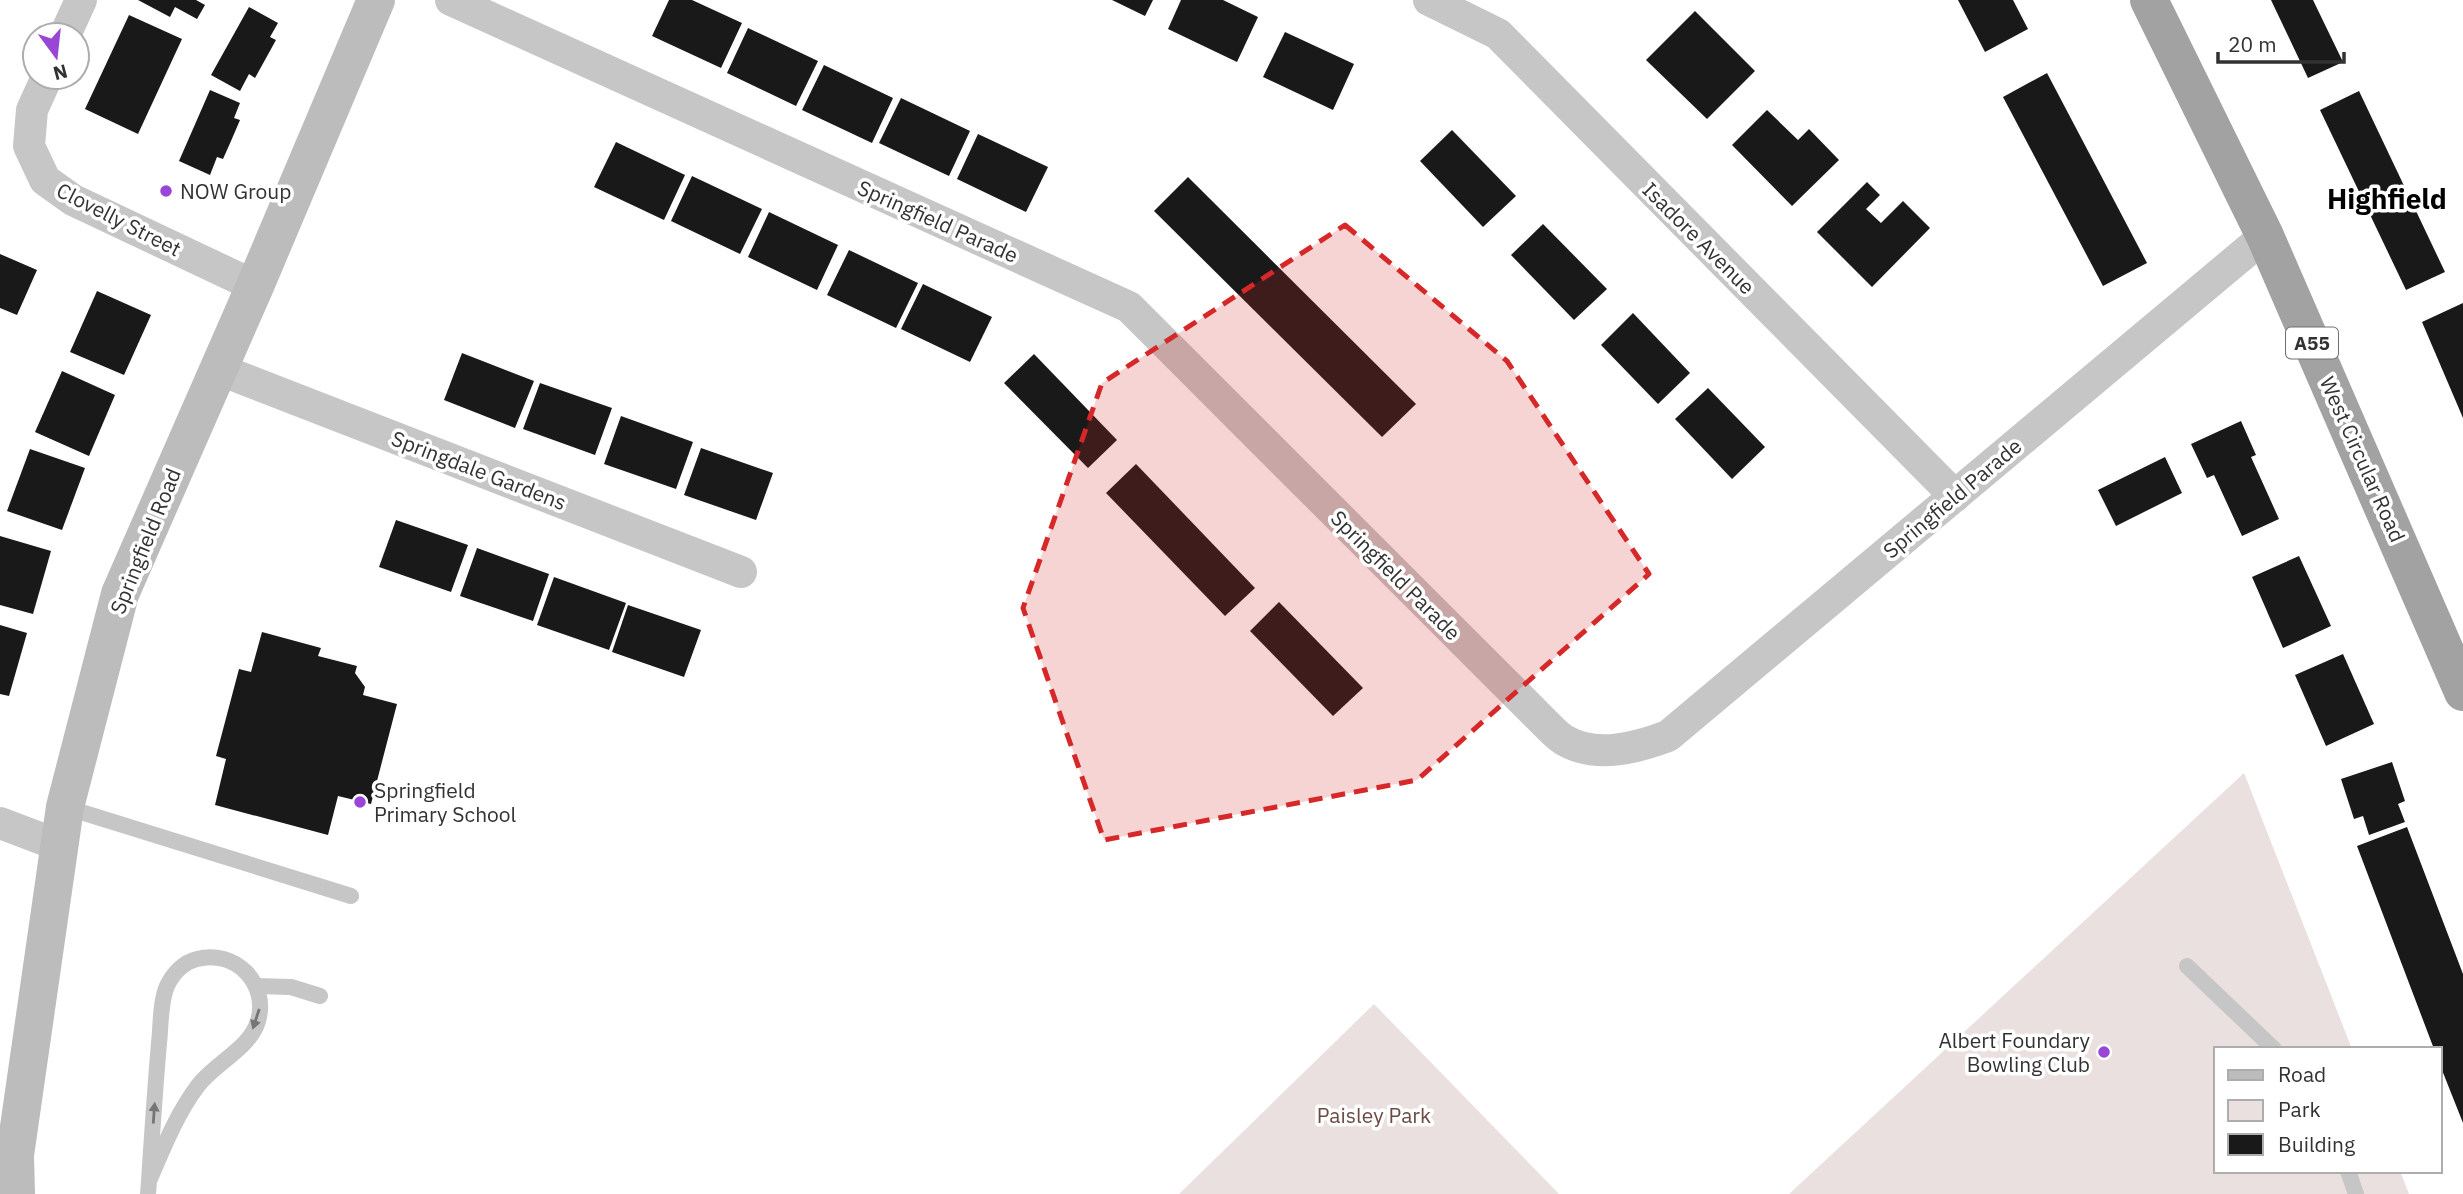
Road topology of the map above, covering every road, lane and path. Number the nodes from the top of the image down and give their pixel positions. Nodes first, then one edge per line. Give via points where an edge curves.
1 (80, 0) edge
2 (376, 0) edge
3 (452, 0) edge
4 (1429, 0) edge
5 (2149, 0) edge
6 (71, 21) edge
7 (41, 91) edge
8 (2265, 236) junction
9 (256, 286) junction
10 (218, 369) junction
11 (1955, 496) junction
12 (741, 572) dead end
13 (2463, 692) edge
14 (65, 807) junction
15 (0, 823) edge
16 (58, 845) junction
17 (351, 896) dead end
18 (2187, 966) dead end
19 (256, 986) junction
20 (320, 996) dead end
21 (2272, 1047) edge
22 (5, 1163) edge
23 (2349, 1173) edge
24 (149, 1188) edge
25 (16, 1194) edge
26 (2356, 1194) edge

1 - 6 street
2 - 9 main road, Springfield Road
3 - 11 street, Springfield Parade via 1129,307 1565,741 1596,750 1634,748 1668,736
4 - 11 street, Isadore Avenue via 1498,34
5 - 8 highway, West Circular Road / A55
7 - 9 street, Clovelly Street via 32,110 29,146 45,180 73,200
8 - 11 street, Springfield Parade
8 - 13 highway, West Circular Road / A55
9 - 10 main road, Springfield Road
10 - 12 street, Springdale Gardens
10 - 14 main road, Springfield Road via 120,594
14 - 16 main road, Springfield Road
14 - 17 lane
15 - 16 street
16 - 22 main road, Springfield Road
18 - 21 lane
19 - 20 lane via 291,987
19 -> 24 lane via 258,1023 198,1084 179,1116
24 -> 19 lane via 166,988 180,967 214,956 234,961
22 - 25 main road, Springfield Road
23 - 26 lane

